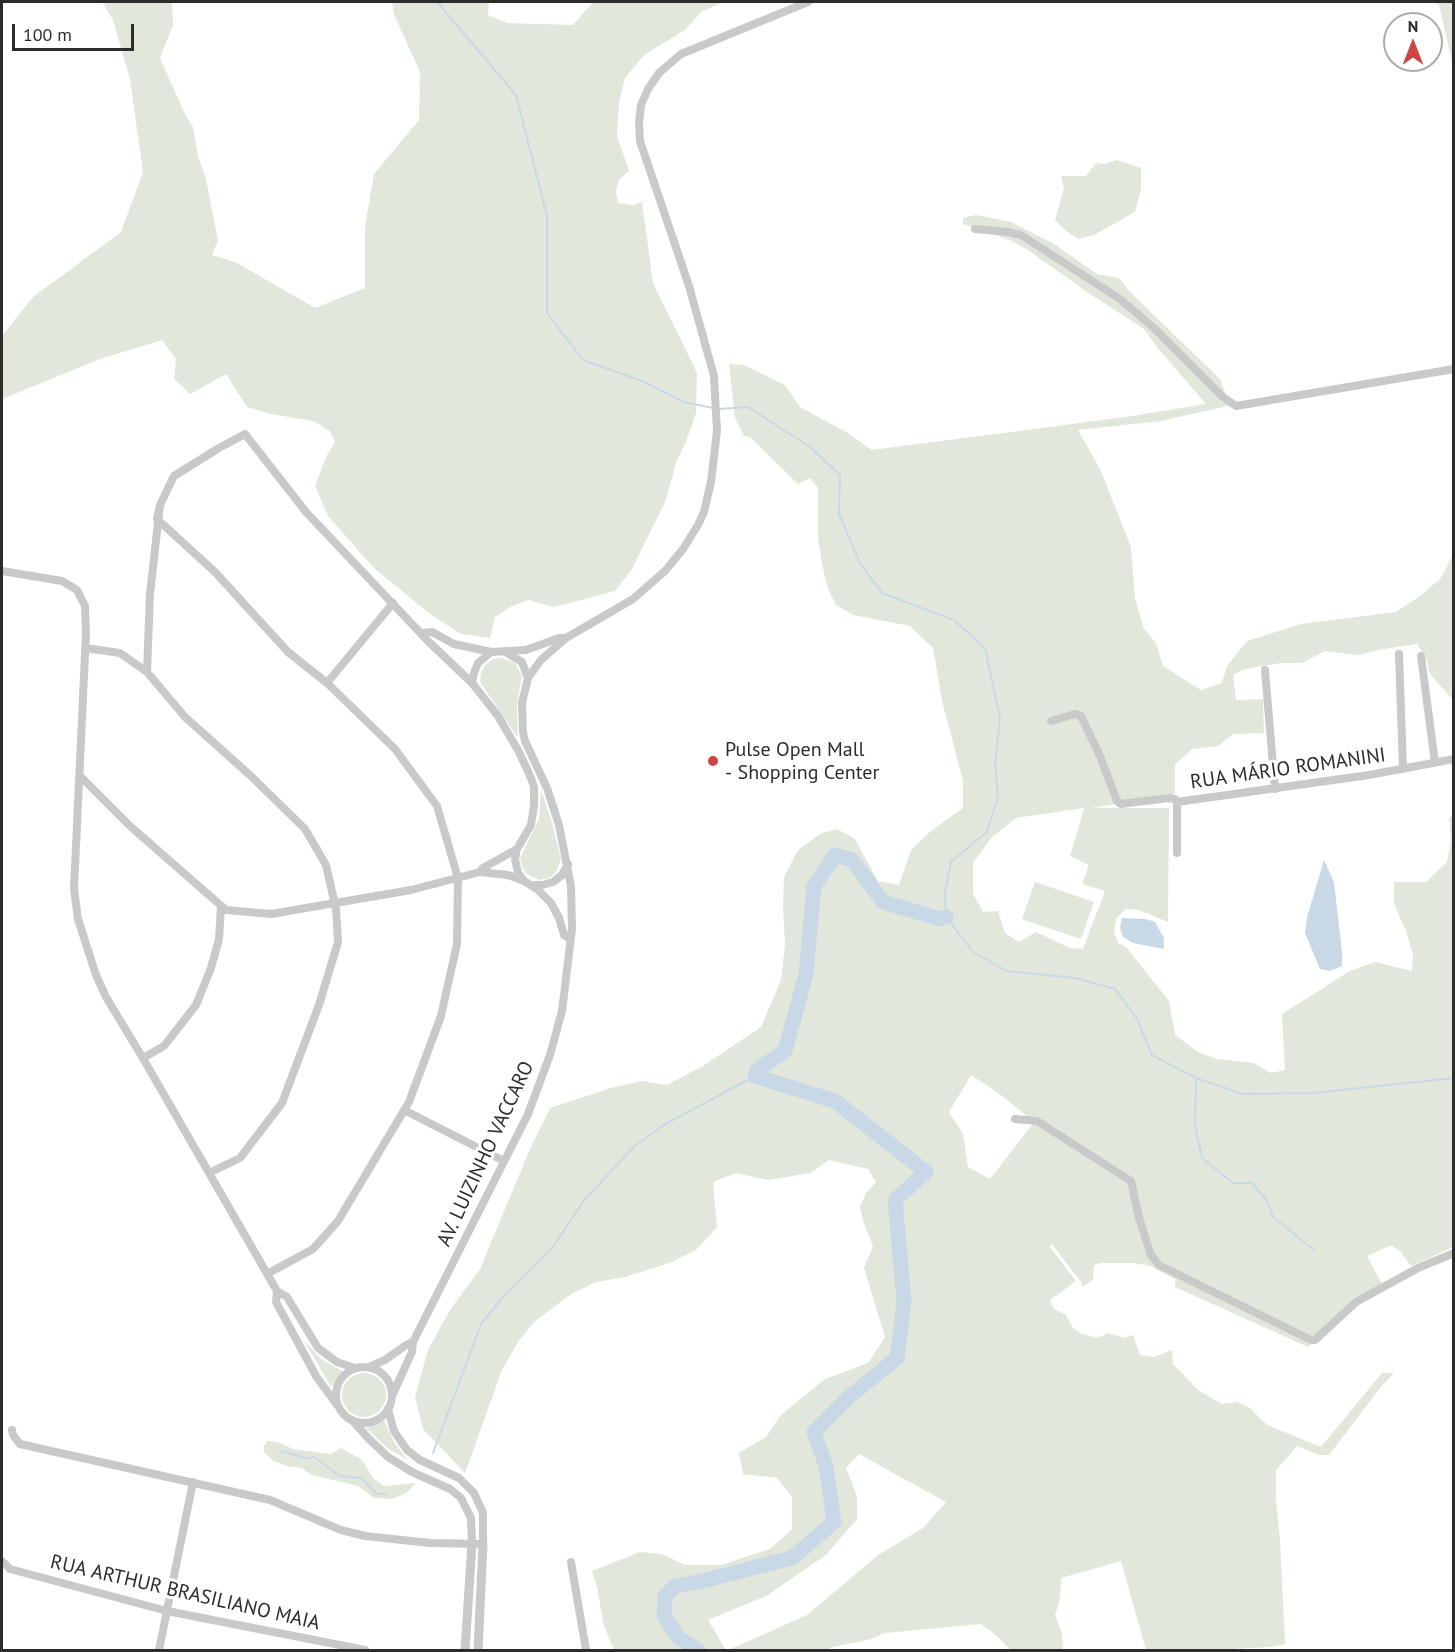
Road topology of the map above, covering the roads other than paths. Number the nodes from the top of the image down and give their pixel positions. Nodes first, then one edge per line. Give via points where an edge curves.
1 (808, 2) edge
2 (975, 229) dead end
3 (1454, 369) edge
4 (157, 519) junction
5 (2, 571) edge
6 (393, 603) junction
7 (422, 633) junction
8 (566, 638) junction
9 (86, 648) junction
10 (491, 652) junction
11 (503, 652) junction
12 (1399, 654) dead end
13 (1421, 656) dead end
14 (1265, 670) dead end
15 (147, 672) junction
16 (528, 678) junction
17 (327, 682) junction
18 (472, 683) junction
19 (1051, 721) dead end
20 (1454, 759) edge
21 (1435, 763) junction
22 (1403, 769) junction
23 (80, 776) junction
24 (1275, 789) junction
25 (1177, 802) junction
26 (517, 849) junction
27 (1177, 853) dead end
28 (568, 864) junction
29 (480, 872) junction
30 (458, 878) junction
31 (528, 883) junction
32 (335, 903) junction
33 (221, 906) junction
34 (570, 939) junction
35 (143, 1058) junction
36 (404, 1110) junction
37 (1015, 1119) dead end
38 (504, 1161) junction
39 (209, 1173) junction
40 (1454, 1252) edge
41 (267, 1274) junction
42 (277, 1291) junction
43 (413, 1342) junction
44 (369, 1367) junction
45 (355, 1368) junction
46 (392, 1396) junction
47 (338, 1406) junction
48 (388, 1409) junction
49 (352, 1420) junction
50 (12, 1430) dead end
51 (193, 1482) junction
52 (478, 1499) junction
53 (465, 1504) junction
54 (472, 1544) junction
55 (483, 1544) junction
56 (2, 1561) edge
57 (571, 1562) dead end
58 (167, 1611) junction
59 (159, 1650) edge
60 (364, 1650) edge
61 (465, 1650) edge
62 (478, 1650) edge
63 (586, 1650) edge

1 - 8 street via 681,54 659,73 641,105 640,141 689,286 714,376 715,459 701,518 665,571 621,607
2 - 3 street via 1021,236 1120,299 1236,406
4 - 6 street via 174,476 245,434 306,512
4 - 15 street
4 - 17 street via 215,572 288,652
5 - 9 street via 62,581 77,590 86,606
6 - 7 street
6 - 17 street
7 - 10 street via 432,632 454,644
7 - 18 street
8 - 11 street via 526,650
8 - 16 street
9 - 15 street via 120,653
9 - 23 street
10 - 11 street
10 - 18 street via 478,663
11 - 16 street via 522,662
12 - 22 street
13 - 21 street
14 - 24 street
15 - 32 street via 185,717 305,829 326,865
16 - 28 street, AV. LUIZINHO VACCARO via 522,704 523,732 553,806
17 - 30 street via 395,749 437,806
18 - 26 street via 503,725 531,778 533,816
19 - 25 street via 1081,716 1121,804 1169,798
20 - 21 street, RUA MÁRIO ROMANINI
21 - 22 street, RUA MÁRIO ROMANINI
22 - 24 street, RUA MÁRIO ROMANINI
23 - 33 street
23 - 35 street via 74,889 78,919 96,975
24 - 25 street, RUA MÁRIO ROMANINI
25 - 27 street, RUA MÁRIO ROMANINI
26 - 29 street
26 - 31 street via 515,865
28 - 31 street via 553,882
28 - 34 street, AV. LUIZINHO VACCARO
29 - 30 street
29 - 31 street via 508,875
30 - 32 street
30 - 36 street via 458,944 441,1016
31 - 34 street via 551,903 564,935
32 - 33 street via 271,914 226,910
32 - 39 street via 339,942 282,1102 240,1158
33 - 35 street via 219,939 196,1005 164,1046
34 - 38 street, AV. LUIZINHO VACCARO via 563,1003 550,1055
35 - 39 street
36 - 38 street
36 - 41 street via 338,1221 313,1249
37 - 40 street via 1037,1121 1131,1181 1151,1255 1159,1265 1311,1340 1356,1302
38 - 43 street, AV. LUIZINHO VACCARO
39 - 41 street
41 - 42 street
42 - 45 street via 287,1297 318,1348 337,1362
42 - 47 street via 276,1302 316,1376
43 - 44 street
43 - 46 street, AV. LUIZINHO VACCARO
44 - 45 street
44 - 46 street via 386,1377
45 - 47 street via 340,1380
46 - 48 street
47 - 49 street
48 - 49 street via 372,1421
48 - 52 street via 394,1431 407,1450 459,1478
49 - 53 street via 388,1457 450,1489
50 - 51 street via 20,1444
51 - 54 street via 270,1500 365,1536
51 - 58 street
52 - 53 street
52 - 55 street via 484,1521
53 - 54 street via 471,1518
54 - 55 street
54 - 61 street
55 - 62 street
56 - 58 street, RUA ARTHUR BRASILIANO MAIA via 10,1569
57 - 63 street
58 - 59 street
58 - 60 street, RUA ARTHUR BRASILIANO MAIA

